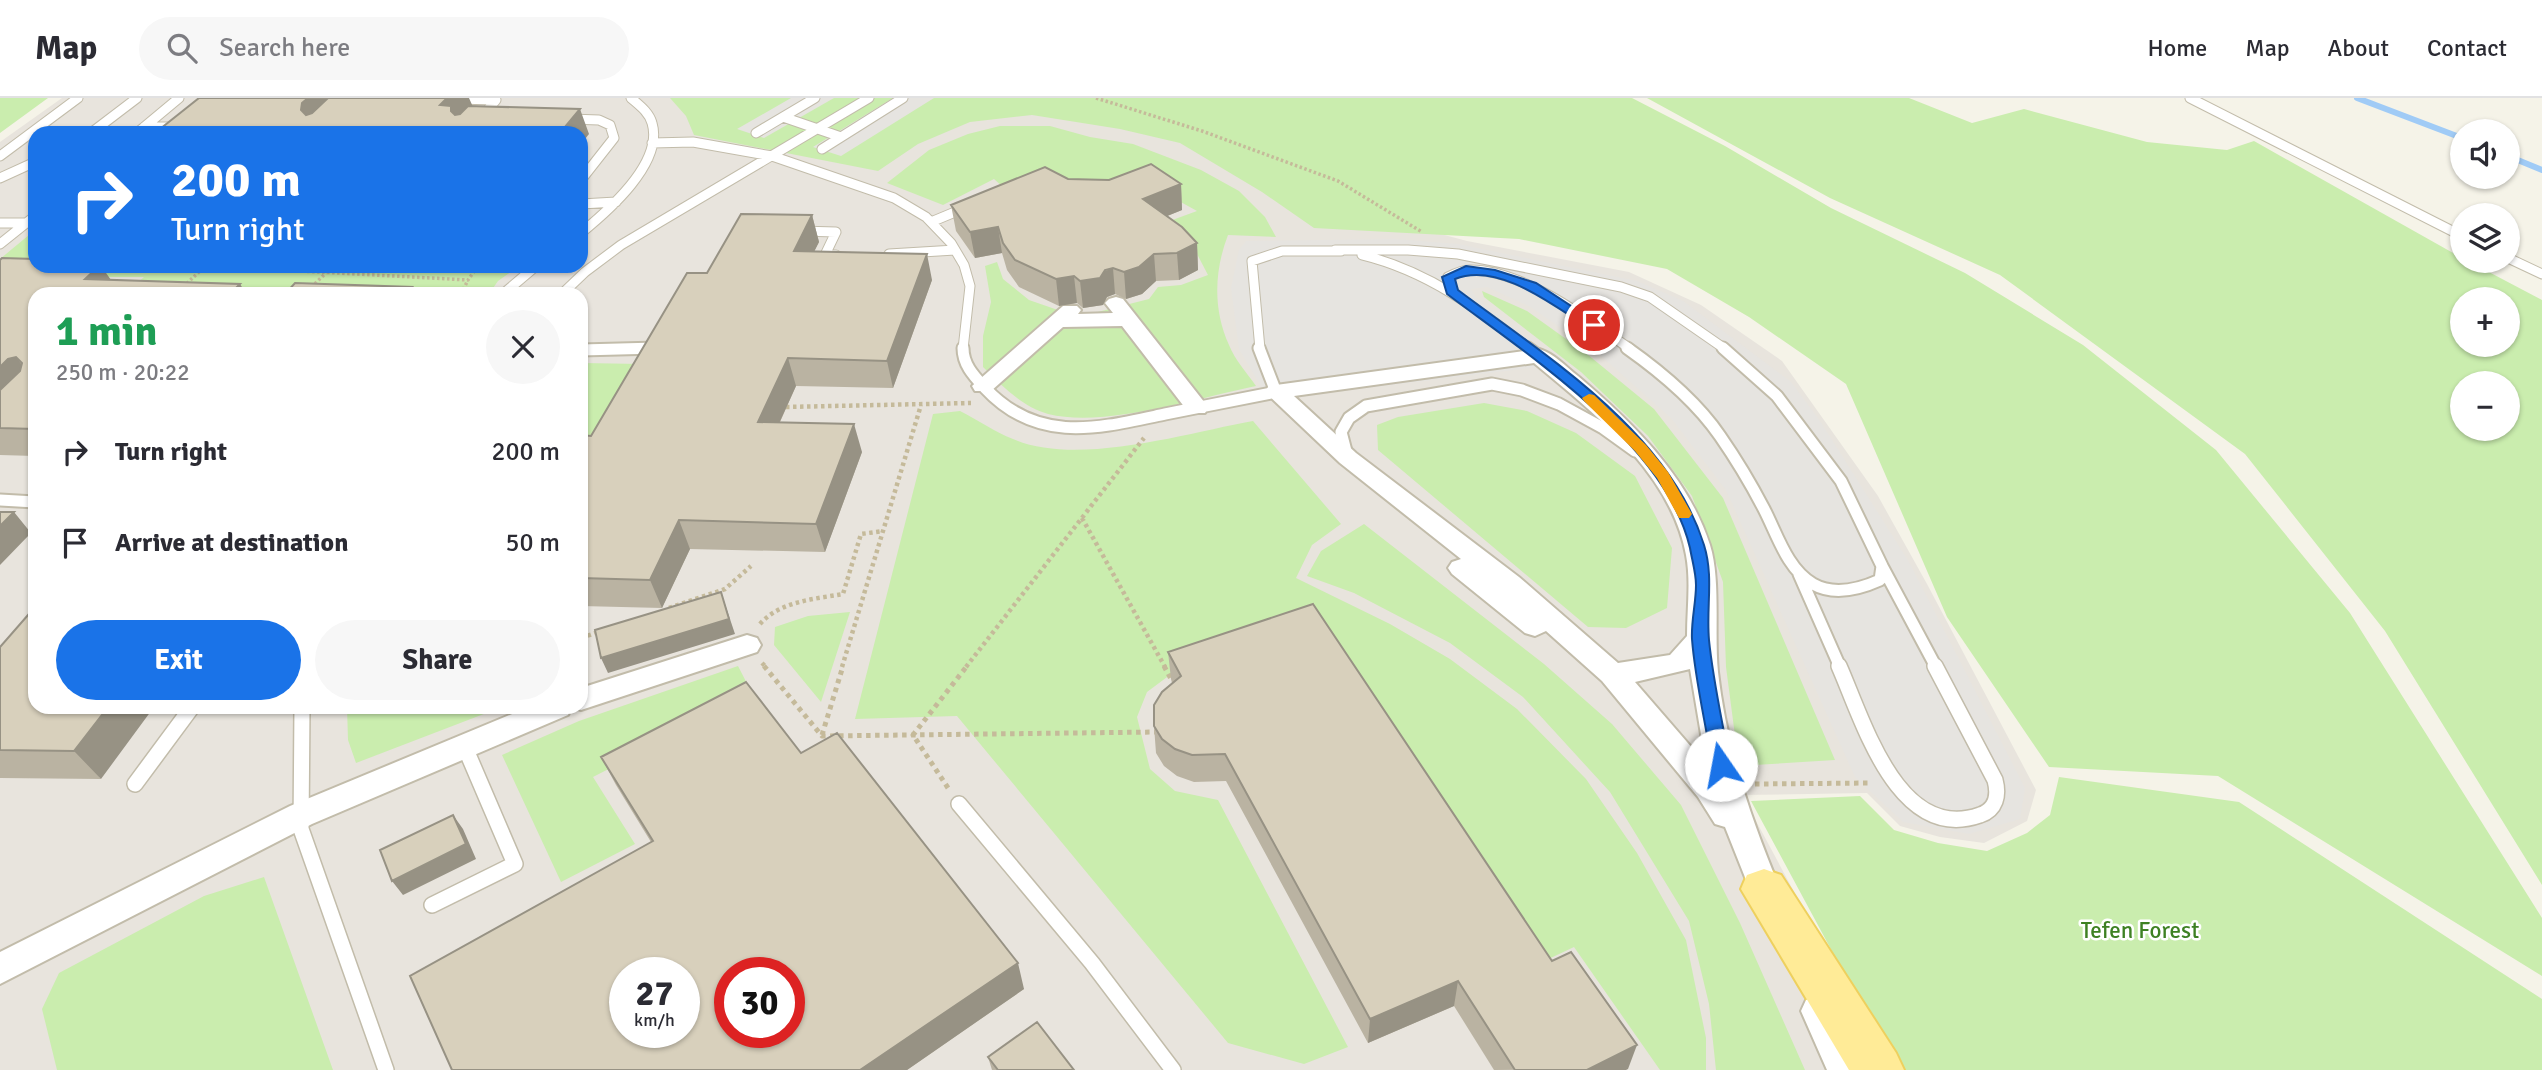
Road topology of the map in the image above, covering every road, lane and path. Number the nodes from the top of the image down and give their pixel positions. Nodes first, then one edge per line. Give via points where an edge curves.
1 (78, 98) edge
2 (137, 98) edge
3 (180, 98) edge
4 (631, 98) edge
5 (815, 98) edge
6 (869, 98) edge
7 (903, 98) edge
8 (1096, 98) edge
9 (2190, 98) edge
10 (445, 99) edge
11 (498, 99) edge
12 (783, 117) junction
13 (562, 119) edge
14 (40, 126) edge
15 (100, 126) edge
16 (145, 126) edge
17 (474, 126) edge
18 (818, 129) junction
19 (756, 133) dead end
20 (28, 135) edge
21 (841, 137) junction
22 (652, 144) junction
23 (822, 149) dead end
24 (0, 156) edge
25 (772, 156) junction
26 (28, 165) edge
27 (588, 171) edge
28 (0, 178) edge
29 (616, 202) junction
30 (588, 204) edge
31 (975, 204) edge
32 (931, 222) junction
33 (0, 223) edge
34 (26, 223) joint
35 (588, 227) edge
36 (783, 230) edge
37 (2450, 230) edge
38 (0, 244) edge
39 (955, 250) junction
40 (1335, 250) junction
41 (877, 254) edge
42 (1458, 254) junction
43 (851, 255) edge
44 (2520, 264) edge
45 (588, 270) edge
46 (198, 273) edge
47 (326, 273) joint
48 (473, 273) edge
49 (528, 273) edge
50 (584, 273) edge
51 (2542, 274) edge
52 (468, 280) junction
53 (183, 287) edge
54 (311, 287) edge
55 (464, 287) edge
56 (511, 287) edge
57 (569, 287) edge
58 (1452, 291) junction
59 (1122, 311) joint
60 (1063, 315) joint
61 (663, 339) edge
62 (588, 349) edge
63 (1539, 356) junction
64 (983, 386) junction
65 (1276, 392) junction
66 (999, 403) junction
67 (921, 405) junction
68 (786, 407) dead end
69 (1197, 408) junction
70 (1161, 415) junction
71 (1348, 458) junction
72 (1653, 464) junction
73 (0, 500) edge
74 (28, 502) edge
75 (1082, 518) junction
76 (883, 531) junction
77 (751, 566) dead end
78 (1882, 566) junction
79 (1797, 571) junction
80 (661, 610) edge
81 (603, 631) edge
82 (588, 636) edge
83 (1701, 638) junction
84 (747, 645) junction
85 (1602, 665) junction
86 (1171, 679) edge
87 (588, 697) edge
88 (187, 714) edge
89 (302, 714) edge
90 (541, 714) edge
91 (1156, 732) edge
92 (913, 735) junction
93 (822, 736) junction
94 (464, 745) junction
95 (1894, 783) junction
96 (135, 784) dead end
97 (1726, 784) junction
98 (960, 804) joint
99 (301, 815) junction
100 (1744, 843) junction
101 (1764, 889) junction
102 (432, 905) dead end
103 (0, 969) edge
104 (386, 1070) edge
105 (1173, 1070) edge
106 (1845, 1070) edge
107 (1878, 1070) edge

1 - 14 lane
2 - 15 lane
3 - 16 lane
4 - 22 lane via 646,111 653,126
5 - 12 lane
6 - 18 lane
7 - 21 lane
8 - 42 path via 1338,181
9 - 37 lane
10 - 11 lane
11 - 17 lane
12 - 18 lane
12 - 19 lane
13 - 27 lane via 599,120 610,125 614,138
18 - 21 lane
18 - 25 lane
20 - 24 lane
21 - 23 lane
22 - 25 lane via 693,142
22 - 29 lane
25 - 32 lane via 894,198
25 - 45 lane via 621,245
26 - 28 lane
29 - 30 lane
29 - 35 lane
31 - 32 lane
32 - 39 lane
33 - 34 lane
34 - 38 lane
36 - 43 lane via 836,232 825,256
39 - 41 lane
39 - 64 lane via 970,286 963,358
40 - 42 lane
40 - 58 lane via 1399,264
40 - 65 lane via 1284,251 1252,261 1258,345
42 - 78 lane via 1650,297 1736,357 1777,396 1841,481
44 - 51 lane
46 - 53 path
47 - 52 path
47 - 54 path
48 - 52 path
49 - 56 lane
50 - 57 lane
52 - 55 path
58 - 63 lane
58 - 79 lane via 1448,277 1466,270 1531,286 1635,355 1716,430
59 - 60 street
59 - 69 street
60 - 64 street
61 - 62 lane via 655,350
63 - 65 street
63 - 72 street via 1579,388
64 - 66 lane
65 - 69 lane
65 - 71 street
65 - 85 street via 1313,446 1516,613
66 - 67 path
66 - 70 lane via 1030,421 1060,428 1092,429
67 - 68 path
67 - 76 path
69 - 70 lane
70 - 75 path
71 - 72 lane via 1341,432 1349,418 1366,406 1492,384 1559,404
71 - 85 street via 1510,584
72 - 83 street via 1682,510 1697,545 1704,582
73 - 74 lane
75 - 86 path
75 - 92 path
76 - 84 path via 861,534 843,594 796,603 765,616
76 - 93 path
77 - 80 path via 725,589
78 - 79 lane via 1880,580 1865,588 1836,590 1814,585
78 - 95 lane via 1995,779 1997,798 1990,810 1975,818 1955,819 1916,807
79 - 95 lane
81 - 82 path
83 - 85 street via 1679,663 1651,670
83 - 97 street
84 - 87 street
84 - 93 path
85 - 100 street via 1709,788
88 - 96 lane
89 - 99 lane
90 - 94 street
91 - 92 path
92 - 93 path
92 - 98 path
94 - 99 street
94 - 102 lane via 515,864
95 - 97 path
97 - 100 street
98 - 105 lane via 1092,963
99 - 103 street
99 - 104 lane via 301,829
100 - 101 street
101 - 106 street
101 - 107 main road

